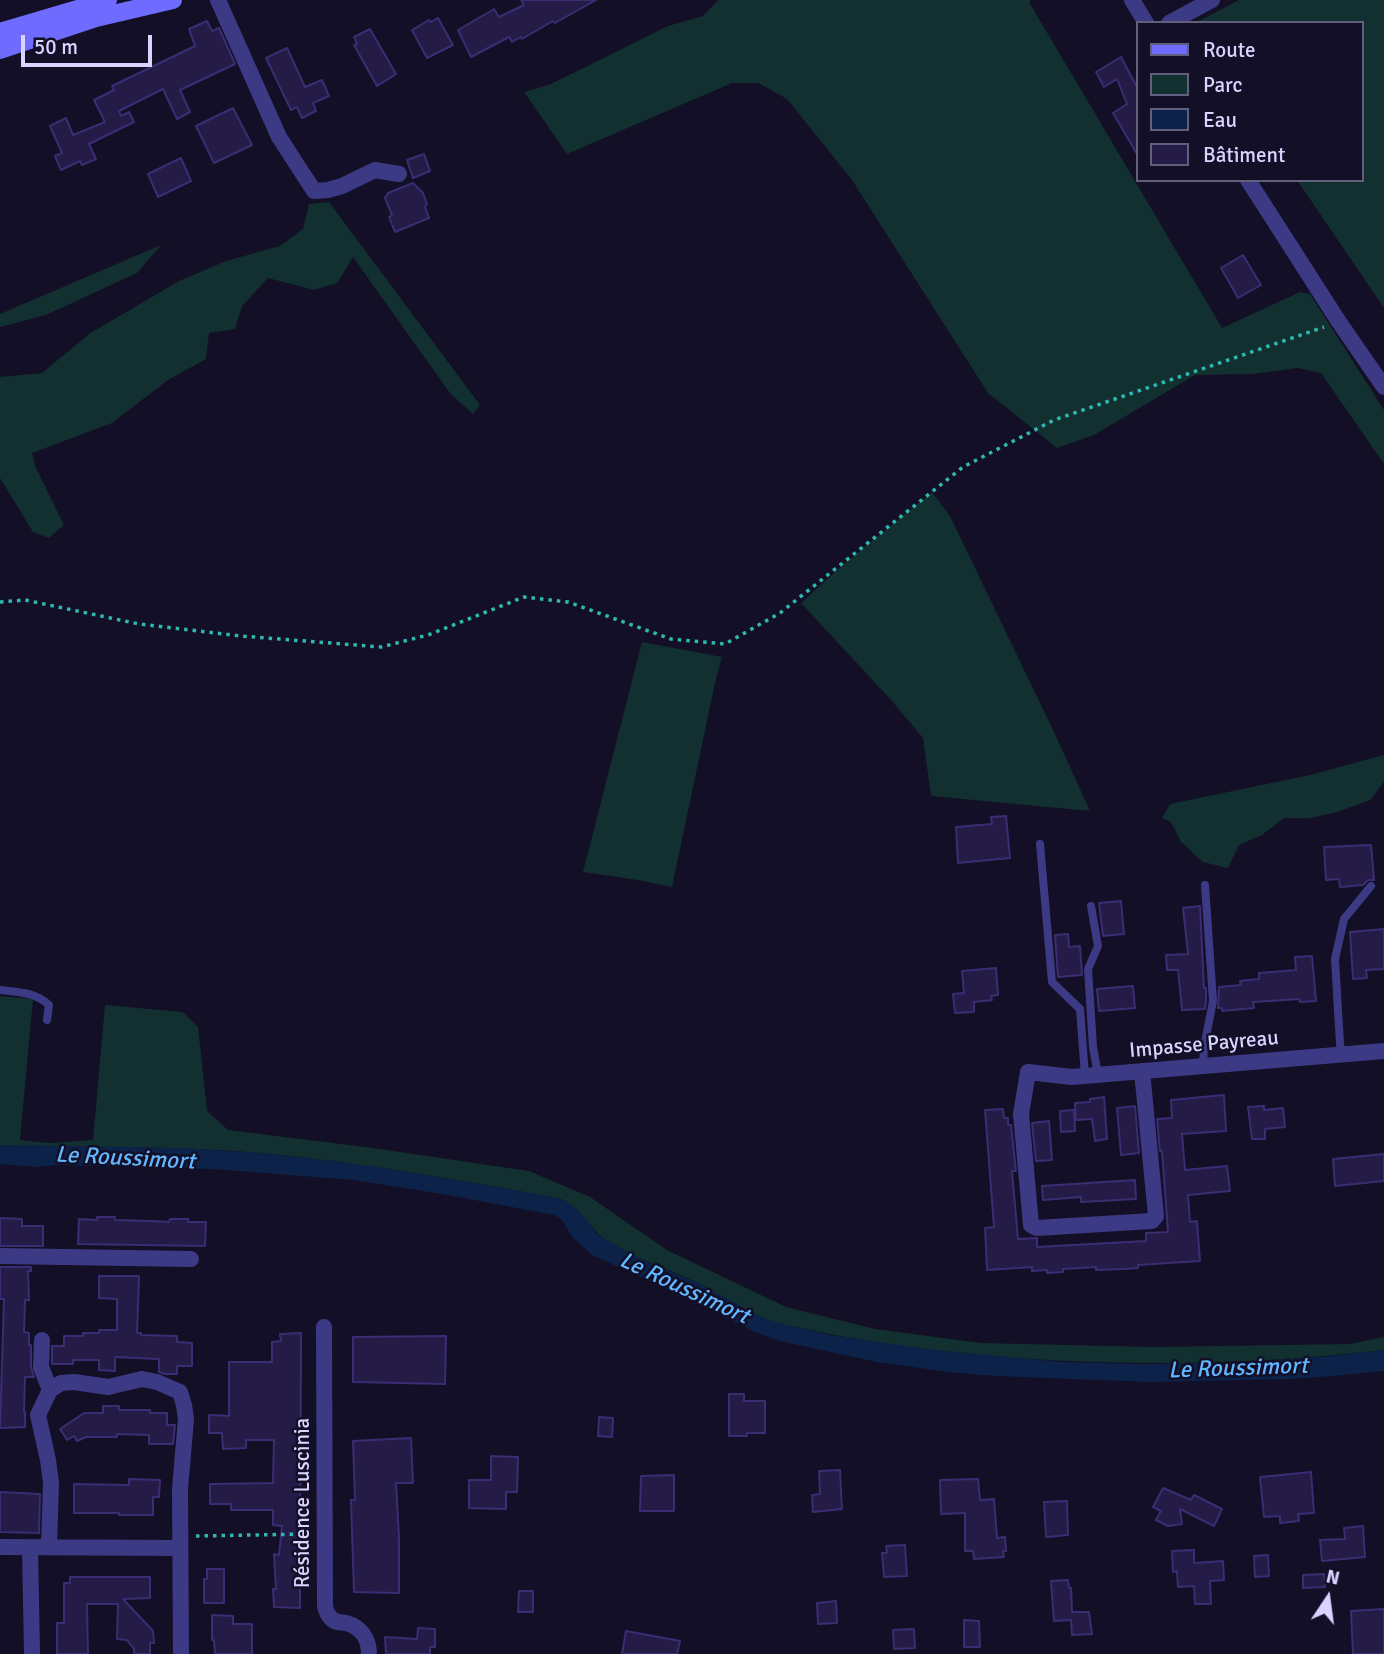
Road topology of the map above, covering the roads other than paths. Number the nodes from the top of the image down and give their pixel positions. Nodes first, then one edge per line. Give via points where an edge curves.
1 (108, 0) edge
2 (173, 0) edge
3 (218, 0) edge
4 (1132, 0) edge
5 (1212, 0) edge
6 (1145, 21) edge
7 (1173, 21) edge
8 (0, 32) edge
9 (0, 50) edge
10 (399, 174) dead end
11 (1249, 182) edge
12 (1384, 387) edge
13 (1040, 844) dead end
14 (1205, 885) dead end
15 (1371, 886) dead end
16 (1091, 906) dead end
17 (0, 990) edge
18 (47, 1020) dead end
19 (1384, 1051) edge
20 (1342, 1054) junction
21 (1203, 1066) junction
22 (1142, 1071) junction
23 (1091, 1076) junction
24 (0, 1256) edge
25 (191, 1259) dead end
26 (324, 1327) dead end
27 (42, 1340) dead end
28 (50, 1390) junction
29 (180, 1542) junction
30 (0, 1547) edge
31 (30, 1547) junction
32 (49, 1547) junction
33 (32, 1654) edge
34 (181, 1654) edge
35 (369, 1654) edge

1 - 8 main road
2 - 9 main road via 96,18
3 - 10 street via 279,137 314,191 342,186 375,170
4 - 6 street
5 - 7 street
11 - 12 street
13 - 23 lane via 1052,982 1080,1009
14 - 21 lane via 1213,1000
15 - 20 lane via 1344,919 1335,959
16 - 23 lane via 1098,946 1088,969
17 - 18 lane via 42,998 49,1005
19 - 20 street, Impasse Payreau
20 - 21 street, Impasse Payreau
21 - 22 street, Impasse Payreau
22 - 23 street, Impasse Payreau
22 - 23 street, Impasse Payreau via 1156,1216 1152,1221 1036,1228 1031,1225 1021,1115 1028,1072
24 - 25 street
26 - 35 street, Résidence Luscinia via 325,1606 335,1622 358,1628 369,1645
27 - 28 street via 41,1367
28 - 29 street via 61,1383 107,1388 142,1379 180,1392 186,1419
28 - 32 street via 38,1415 51,1483
29 - 32 street
29 - 34 street
30 - 31 street
31 - 32 street
31 - 33 street

